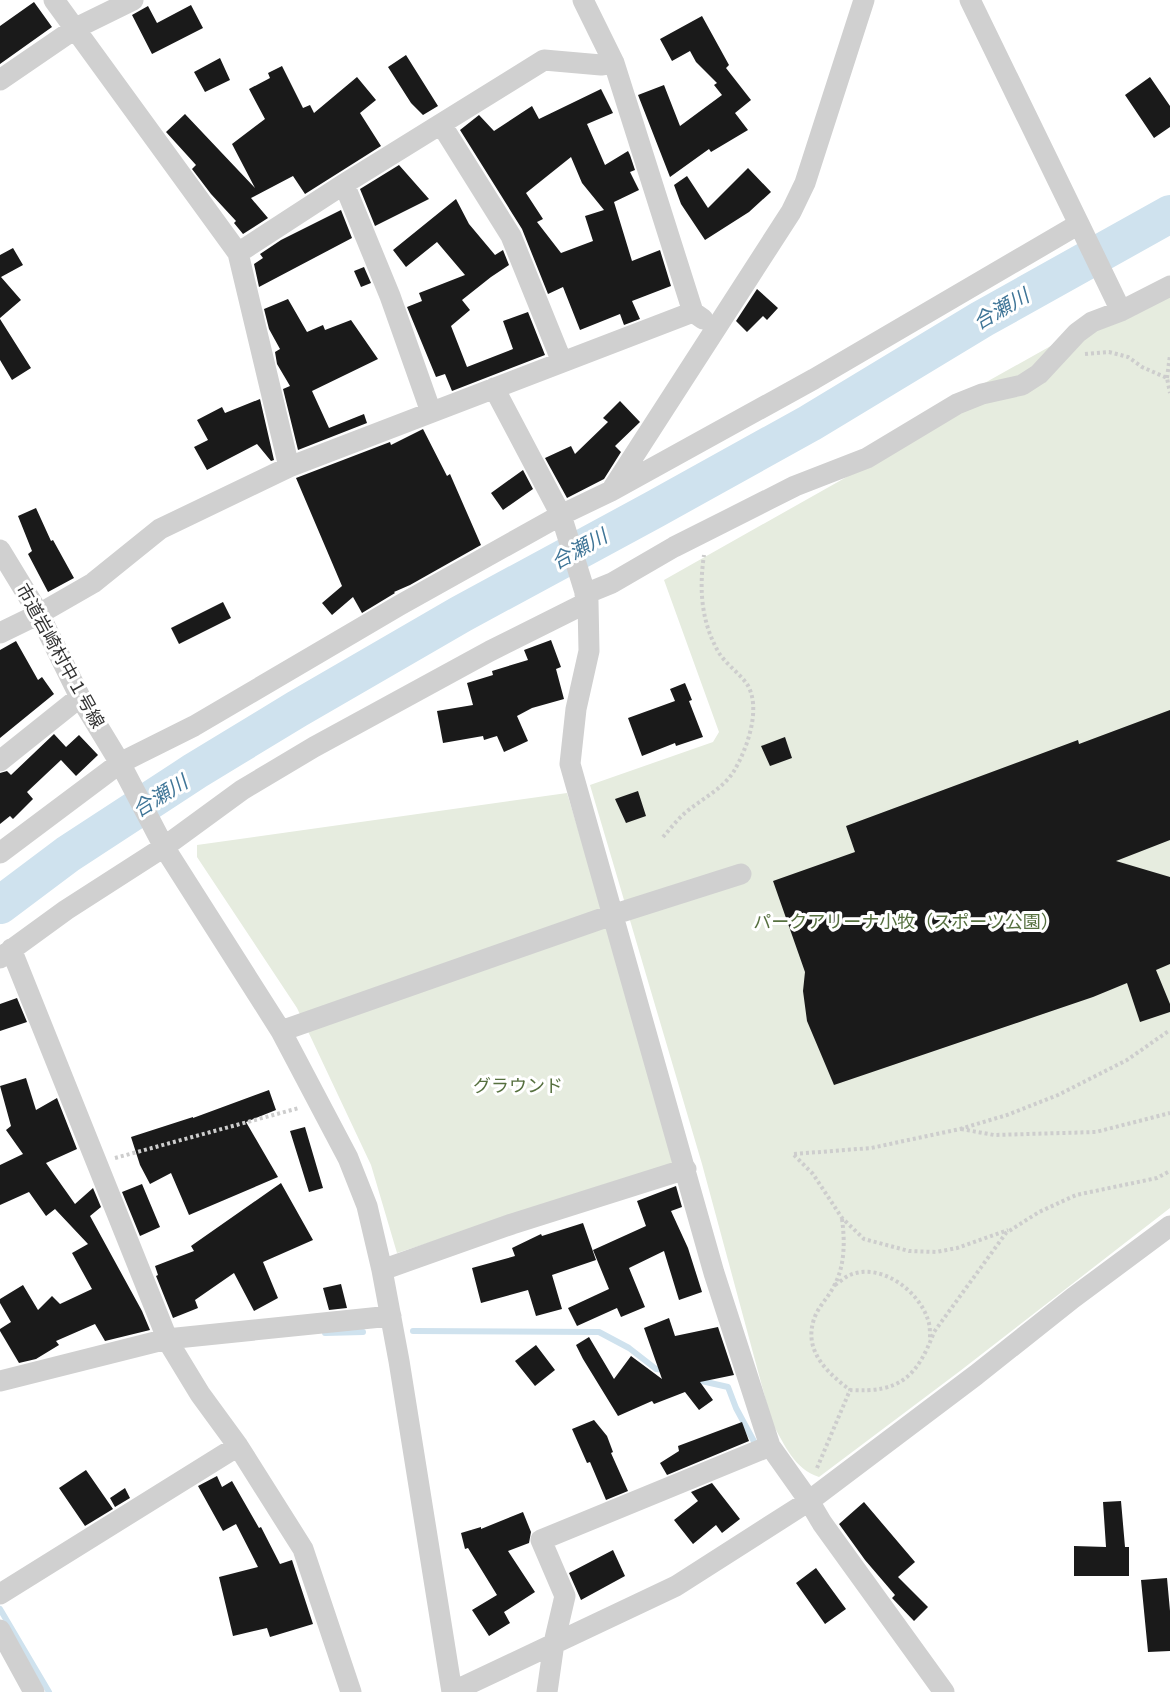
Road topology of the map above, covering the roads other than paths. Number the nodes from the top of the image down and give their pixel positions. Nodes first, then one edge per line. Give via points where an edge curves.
1 (54, 0) edge
2 (132, 0) edge
3 (584, 0) edge
4 (864, 0) edge
5 (970, 0) edge
6 (76, 28) junction
7 (614, 63) junction
8 (0, 80) edge
9 (441, 124) junction
10 (344, 184) junction
11 (1080, 227) junction
12 (238, 253) junction
13 (1170, 286) edge
14 (1121, 311) junction
15 (693, 312) junction
16 (716, 328) junction
17 (562, 362) junction
18 (494, 388) junction
19 (430, 412) junction
20 (289, 467) junction
21 (611, 492) junction
22 (561, 515) junction
23 (0, 550) edge
24 (587, 598) junction
25 (39, 614) junction
26 (0, 633) edge
27 (80, 697) junction
28 (0, 761) edge
29 (123, 770) junction
30 (164, 847) junction
31 (0, 853) edge
32 (741, 874) dead end
33 (612, 915) junction
34 (5, 954) edge
35 (280, 1031) junction
36 (686, 1169) junction
37 (1165, 1233) edge
38 (382, 1270) junction
39 (391, 1316) junction
40 (167, 1339) junction
41 (0, 1381) edge
42 (238, 1446) junction
43 (770, 1446) junction
44 (809, 1501) junction
45 (3, 1593) edge
46 (0, 1630) edge
47 (554, 1643) junction
48 (34, 1692) edge
49 (351, 1692) edge
50 (452, 1692) edge
51 (548, 1692) edge
52 (944, 1692) edge

1 - 6 street
2 - 6 street
3 - 7 street
4 - 16 street via 805,183 780,230
5 - 11 street
6 - 8 street
6 - 12 street
7 - 9 street via 544,60
7 - 15 street
9 - 10 street
9 - 17 street via 511,236
10 - 12 street
10 - 19 street via 390,296
11 - 14 street
11 - 21 street
12 - 20 street
13 - 14 street
14 - 24 street via 1092,322 1077,333 1039,374 1022,385 957,404 867,458 795,486 675,547
15 - 16 street
15 - 17 street
16 - 21 street
17 - 18 street
18 - 19 street
18 - 22 street
19 - 20 street
20 - 25 street via 160,529 93,583
21 - 22 street
22 - 24 street
22 - 29 street via 400,605
23 - 25 street, 市道岩崎村中１号線
24 - 30 street via 314,747 242,790
24 - 33 street via 589,651 576,709 570,765
25 - 26 street
25 - 27 street, 市道岩崎村中１号線
27 - 28 street
27 - 29 street, 市道岩崎村中１号線
29 - 30 street, 市道岩崎村中１号線
29 - 31 street
30 - 34 street
30 - 35 street, 市道岩崎村中１号線
32 - 33 street
33 - 35 street
33 - 36 street
34 - 40 street
35 - 38 street, 市道岩崎村中１号線 via 348,1158 367,1206
36 - 38 street
36 - 43 street via 714,1273
37 - 44 street via 1072,1298
38 - 39 street, 市道岩崎村中１号線
39 - 40 street
39 - 50 street, 市道岩崎村中１号線
40 - 41 street
40 - 42 street
42 - 45 street
42 - 49 street via 303,1549
43 - 44 street
43 - 47 street via 541,1540 565,1596
44 - 47 street via 676,1586
44 - 52 street
46 - 48 street
47 - 50 street
47 - 51 street

